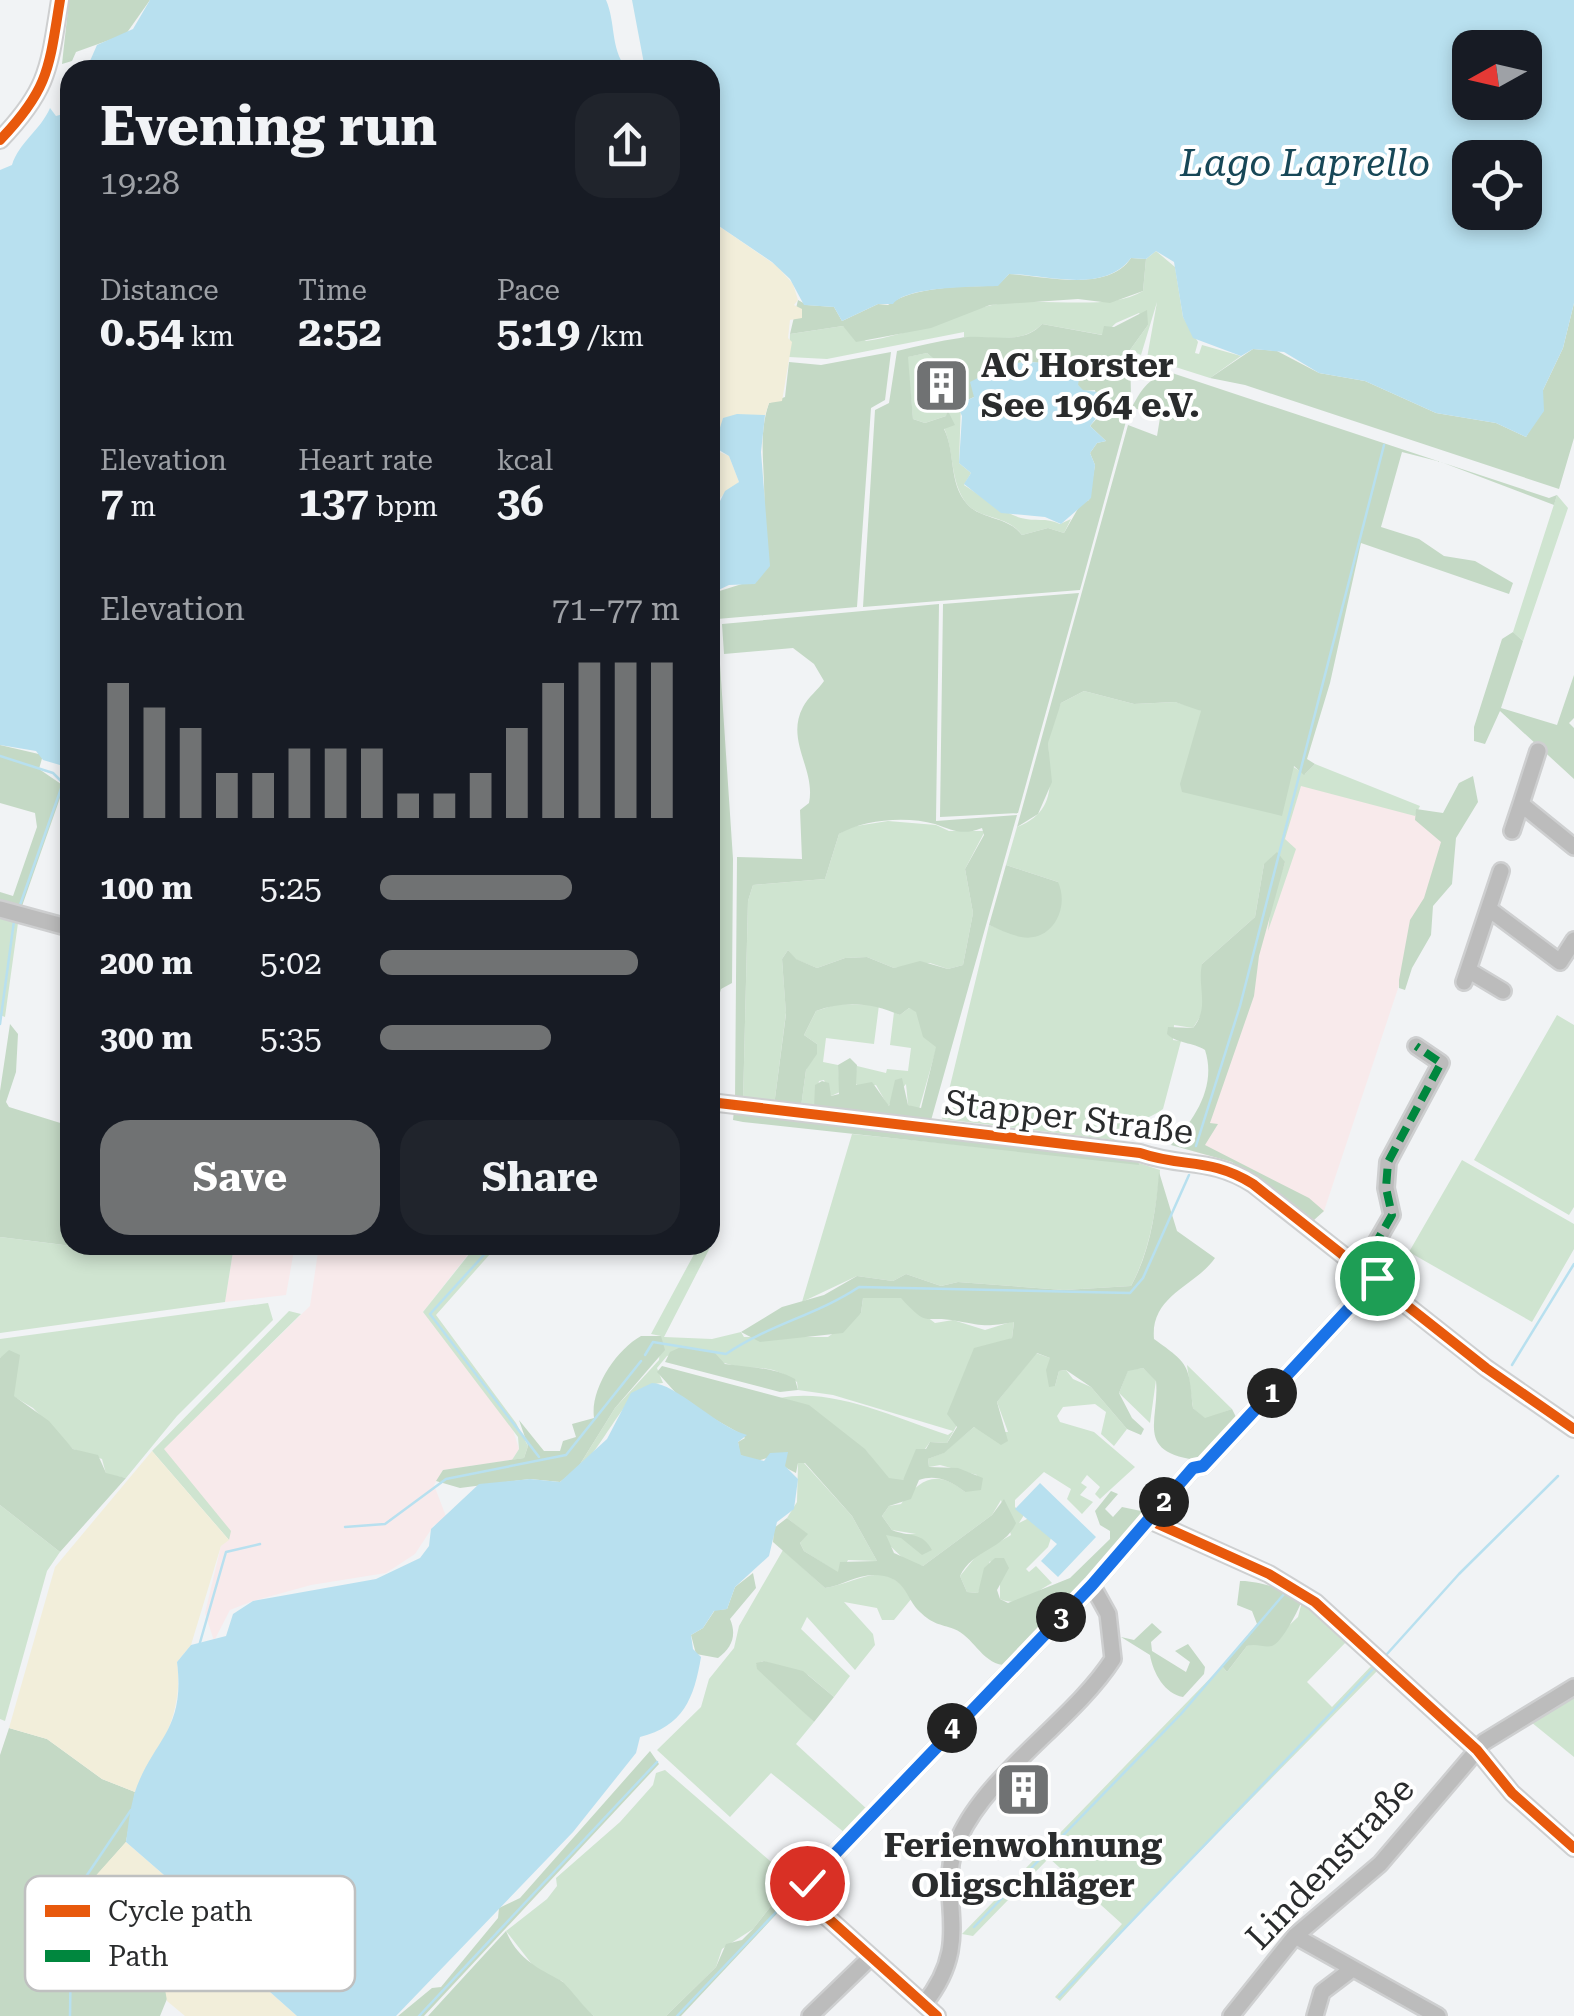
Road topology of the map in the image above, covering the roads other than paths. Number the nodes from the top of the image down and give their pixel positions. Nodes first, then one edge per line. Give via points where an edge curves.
1 (60, 0) edge
2 (0, 140) edge
3 (1538, 751) dead end
4 (1522, 804) junction
5 (1512, 832) dead end
6 (1574, 847) edge
7 (1501, 870) dead end
8 (0, 909) edge
9 (1489, 909) junction
10 (60, 925) edge
11 (1574, 940) edge
12 (1503, 991) dead end
13 (1416, 1046) dead end
14 (720, 1103) edge
15 (1362, 1267) junction
16 (1377, 1278) junction
17 (1574, 1429) edge
18 (1149, 1520) junction
19 (1092, 1585) junction
20 (1574, 1687) edge
21 (1477, 1750) junction
22 (1574, 1848) edge
23 (1296, 1936) junction
24 (871, 1957) junction
25 (1352, 1970) junction
26 (930, 2010) edge
27 (810, 2016) edge
28 (1231, 2016) edge
29 (1315, 2016) edge
30 (1438, 2016) edge

1 - 2 street via 45,83
3 - 4 street
4 - 5 street
4 - 6 street
7 - 9 street
8 - 10 street
9 - 11 street via 1560,962
9 - 12 street via 1466,976
13 - 15 street via 1441,1063 1388,1162 1392,1216
14 - 15 street, Stapper Straße via 1140,1153 1164,1162 1192,1160 1242,1178
15 - 16 street, Stapper Straße
16 - 17 street, Stapper Straße via 1486,1368
16 - 18 street
18 - 19 street
18 - 21 street via 1316,1602
19 - 24 street via 807,1883 809,1901
19 - 26 street via 1108,1614 1113,1659 964,1827 950,1870 952,1948
20 - 21 street, Lindenstraße
21 - 22 street
21 - 23 street, Lindenstraße via 1380,1864
23 - 25 street
23 - 28 street, Lindenstraße
24 - 26 street
24 - 27 street
25 - 29 street via 1322,1992
25 - 30 street

